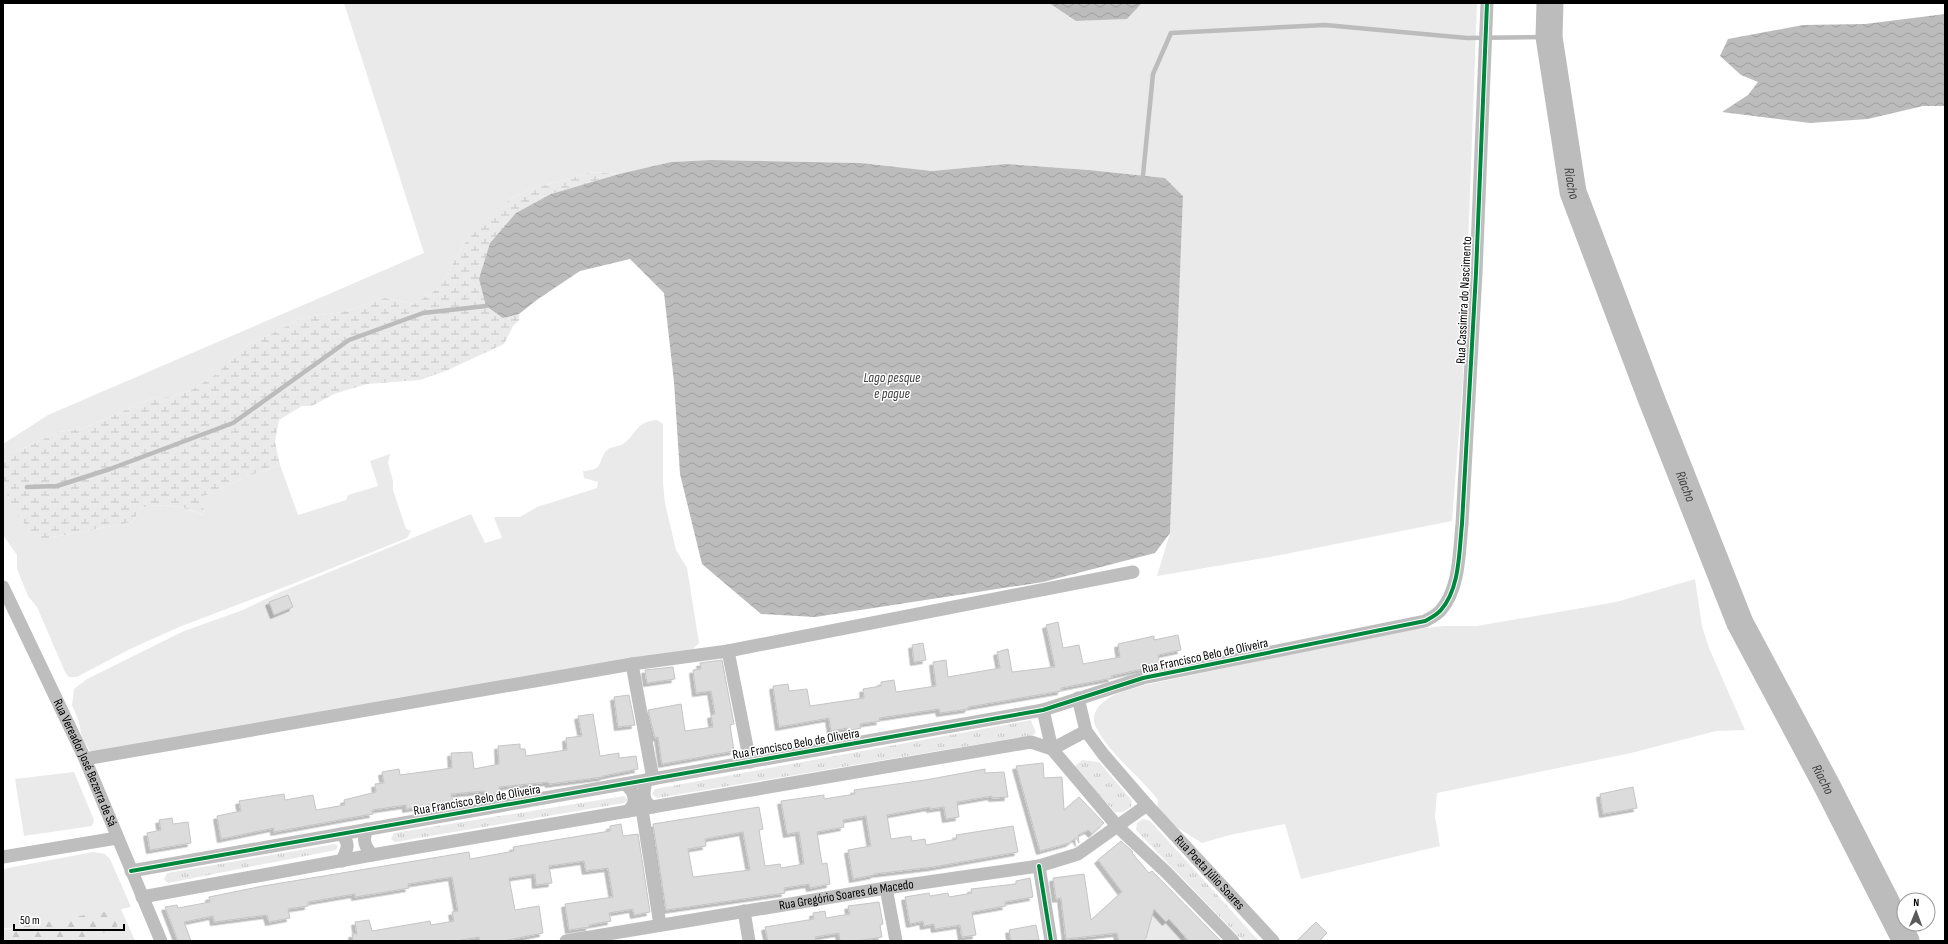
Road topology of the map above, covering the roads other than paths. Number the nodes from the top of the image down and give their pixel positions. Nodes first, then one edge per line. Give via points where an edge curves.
1 (1487, 3) edge
2 (1133, 572) dead end
3 (3, 587) edge
4 (1450, 597) joint
5 (728, 651) junction
6 (632, 664) junction
7 (1078, 698) junction
8 (1043, 710) junction
9 (1086, 731) junction
10 (1052, 749) junction
11 (85, 759) junction
12 (750, 762) junction
13 (650, 780) junction
14 (625, 784) junction
15 (1147, 805) junction
16 (648, 808) junction
17 (628, 812) junction
18 (1118, 827) junction
19 (367, 829) junction
20 (341, 834) junction
21 (117, 838) junction
22 (372, 855) junction
23 (3, 857) edge
24 (342, 861) junction
25 (1039, 866) junction
26 (131, 871) junction
27 (886, 888) junction
28 (142, 897) junction
29 (744, 912) junction
30 (660, 925) junction
31 (583, 940) edge
32 (161, 941) edge
33 (566, 941) edge
34 (749, 941) edge
35 (896, 941) edge
36 (1051, 941) edge
37 (1233, 941) edge
38 (1273, 941) edge

1 - 4 street, Rua Cassimira do Nascimento via 1462,524 1458,564
2 - 5 street
3 - 11 street, Rua Vereador José Bezerra de Sá
4 - 7 street, Rua Francisco Belo de Oliveira via 1440,612 1425,621 1143,678
5 - 6 street
5 - 12 street
6 - 11 street
6 - 13 street
7 - 8 street, Rua Francisco Belo de Oliveira
7 - 9 street, Rua Poeta Júlio Soares
8 - 10 street
8 - 12 street, Rua Francisco Belo de Oliveira
9 - 10 street
9 - 15 street, Rua Poeta Júlio Soares
10 - 16 street via 1031,742
10 - 18 street
11 - 21 street, Rua Vereador José Bezerra de Sá
12 - 13 street, Rua Francisco Belo de Oliveira
13 - 14 street, Rua Francisco Belo de Oliveira
13 - 16 street via 644,792
14 - 17 street via 631,789 634,797 634,804
14 - 19 street, Rua Francisco Belo de Oliveira
15 - 18 street
15 - 38 street, Rua Poeta Júlio Soares
16 - 17 street
16 - 30 street
17 - 22 street
18 - 25 street, Rua Gregório Soares de Macedo via 1078,854
18 - 37 street
19 - 20 street, Rua Francisco Belo de Oliveira
19 - 22 street via 365,844
20 - 24 street via 348,846
20 - 26 street, Rua Francisco Belo de Oliveira
21 - 23 street
21 - 26 street, Rua Vereador José Bezerra de Sá
22 - 24 street
24 - 28 street
25 - 27 street, Rua Gregório Soares de Macedo
25 - 36 street
26 - 28 street, Rua Vereador José Bezerra de Sá
27 - 29 street, Rua Gregório Soares de Macedo
27 - 35 street
28 - 32 street, Rua Vereador José Bezerra de Sá
29 - 30 street, Rua Gregório Soares de Macedo
29 - 34 street
30 - 31 street, Rua Gregório Soares de Macedo
31 - 33 street, Rua Gregório Soares de Macedo

